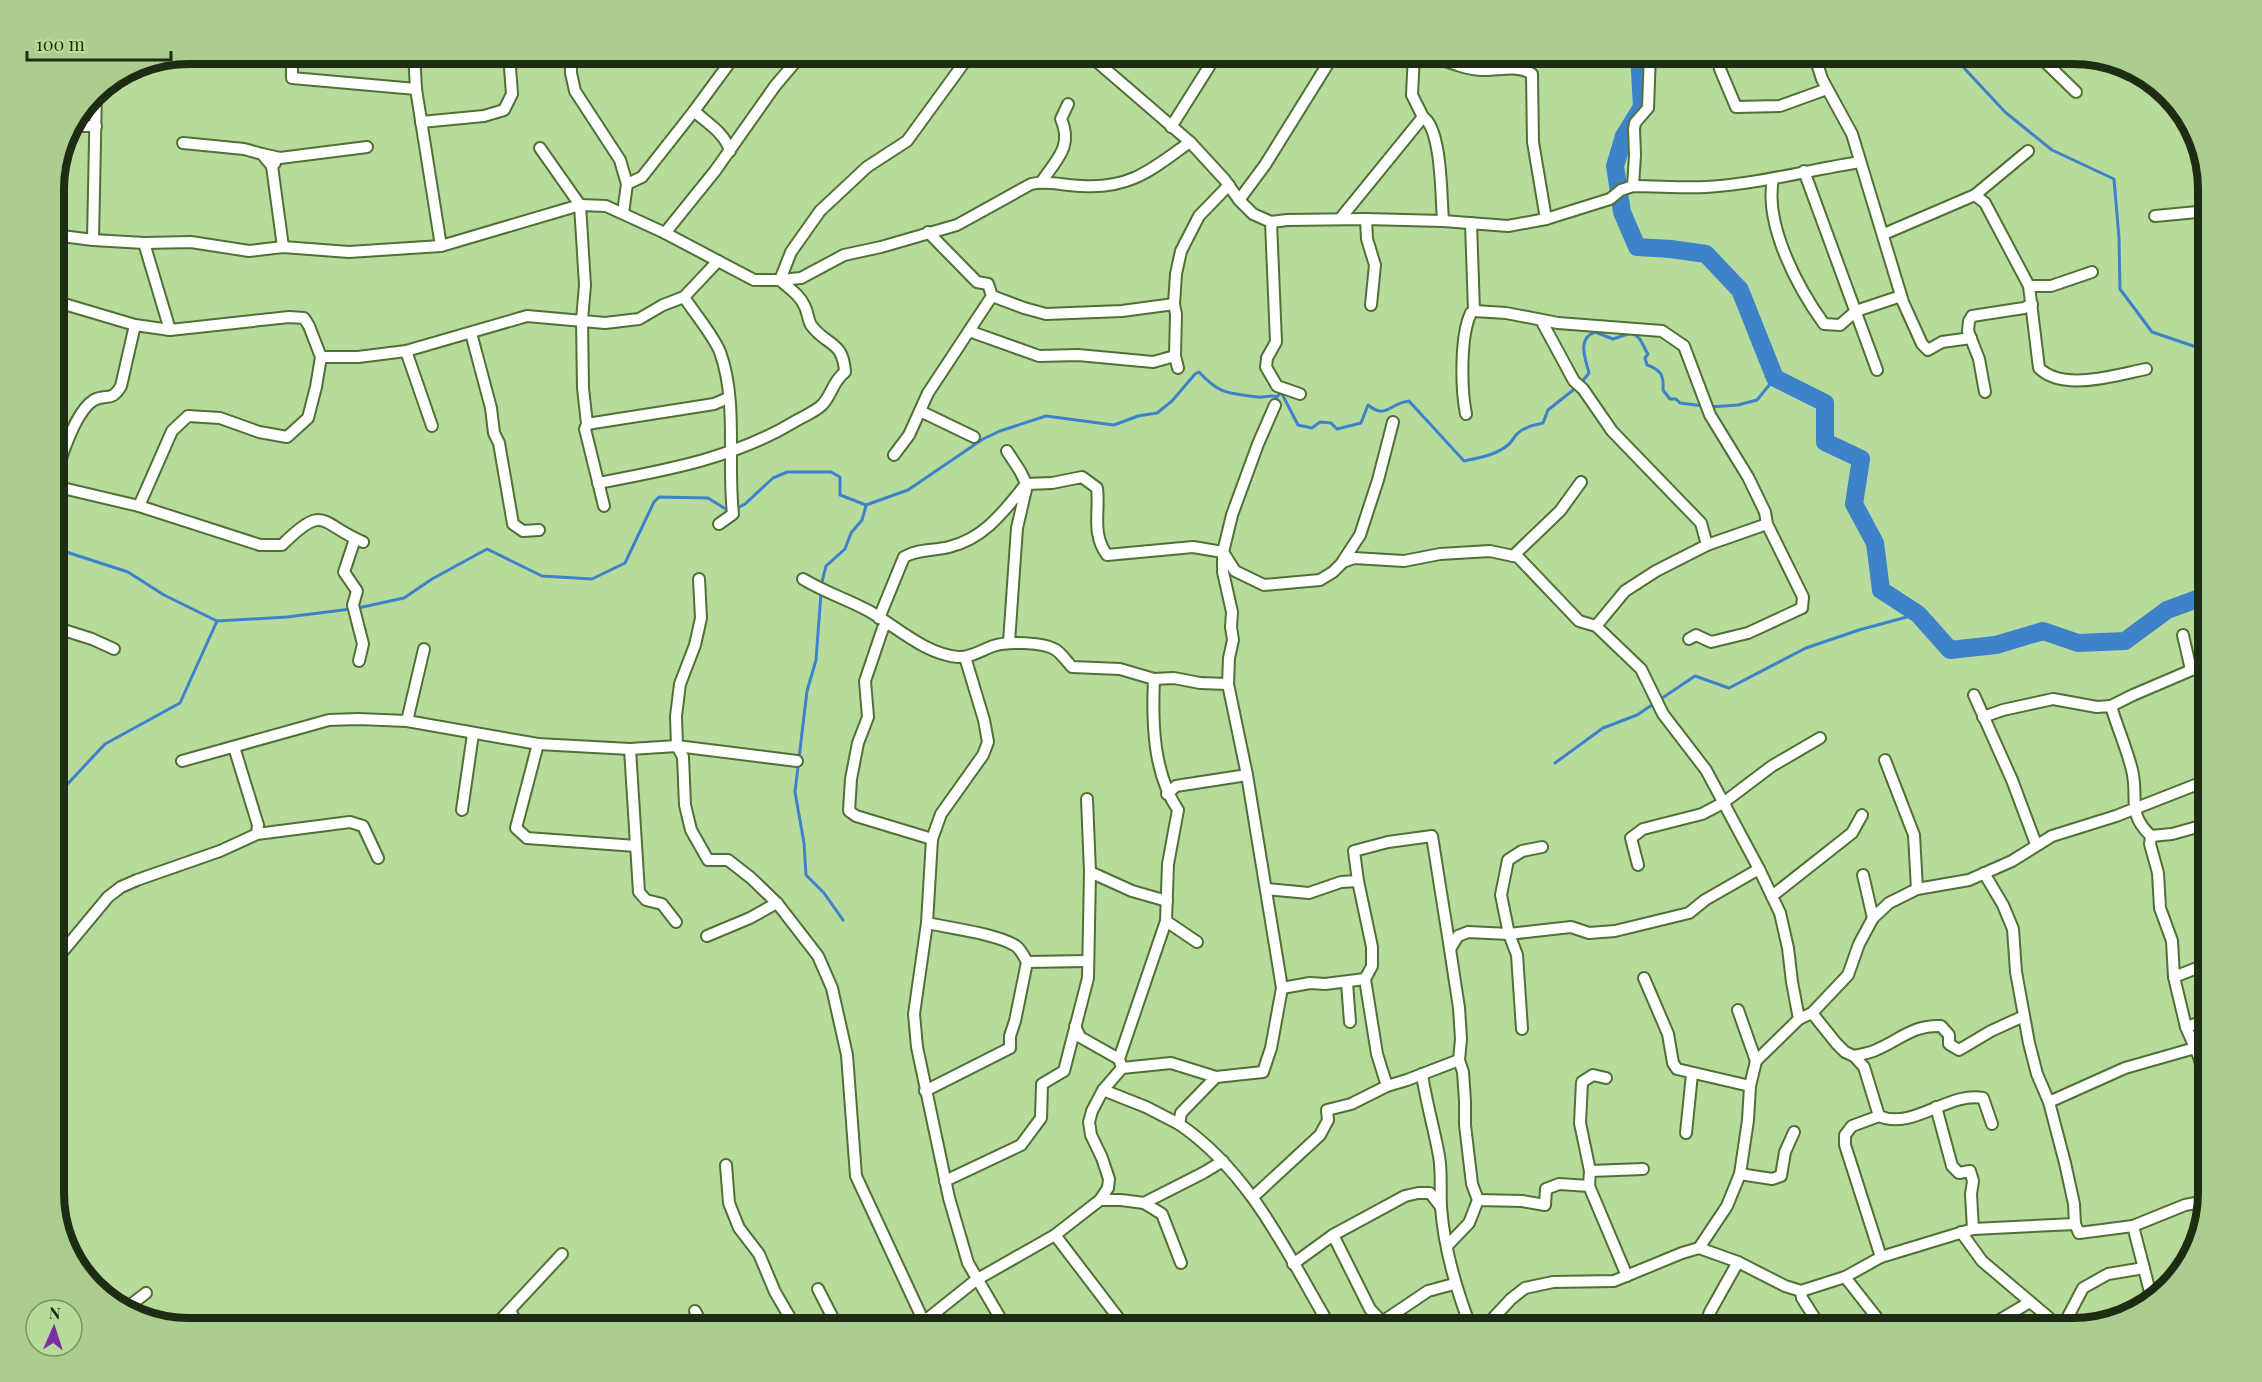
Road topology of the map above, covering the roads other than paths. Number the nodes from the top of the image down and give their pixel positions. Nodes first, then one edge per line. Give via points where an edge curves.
1 (1210, 64) edge
2 (1328, 64) edge
3 (1413, 64) edge
4 (1455, 64) edge
5 (1650, 64) edge
6 (1719, 64) edge
7 (1817, 64) edge
8 (2047, 64) edge
9 (291, 65) edge
10 (415, 65) edge
11 (510, 65) edge
12 (571, 65) edge
13 (727, 65) edge
14 (793, 65) edge
15 (960, 65) edge
16 (1100, 65) edge
17 (1827, 88) junction
18 (416, 89) junction
19 (2076, 92) dead end
20 (1068, 104) dead end
21 (96, 107) edge
22 (694, 111) junction
23 (1423, 117) junction
24 (421, 122) junction
25 (82, 126) edge
26 (96, 126) junction
27 (1171, 127) junction
28 (1190, 142) junction
29 (183, 143) dead end
30 (367, 147) dead end
31 (540, 148) dead end
32 (729, 151) junction
33 (2028, 152) dead end
34 (276, 162) junction
35 (1860, 162) junction
36 (1804, 171) junction
37 (1773, 179) junction
38 (1042, 181) junction
39 (627, 184) junction
40 (1229, 185) junction
41 (1633, 186) junction
42 (1975, 195) junction
43 (1239, 200) junction
44 (580, 205) junction
45 (2197, 212) edge
46 (623, 213) junction
47 (2156, 216) dead end
48 (1340, 219) junction
49 (1366, 219) junction
50 (1546, 219) junction
51 (1443, 221) junction
52 (1271, 222) junction
53 (1471, 223) junction
54 (928, 232) junction
55 (665, 233) junction
56 (1884, 234) junction
57 (65, 236) edge
58 (93, 240) junction
59 (144, 243) junction
60 (441, 246) junction
61 (283, 247) junction
62 (718, 261) junction
63 (2092, 272) dead end
64 (780, 280) junction
65 (2029, 286) junction
66 (992, 296) junction
67 (1901, 296) junction
68 (684, 297) junction
69 (1174, 304) junction
70 (2032, 304) junction
71 (65, 305) edge
72 (1371, 305) dead end
73 (1474, 311) junction
74 (1856, 311) junction
75 (582, 320) junction
76 (1541, 320) junction
77 (135, 325) junction
78 (170, 330) junction
79 (969, 331) junction
80 (471, 333) junction
81 (1971, 338) junction
82 (406, 351) junction
83 (321, 357) junction
84 (2146, 369) dead end
85 (1877, 370) dead end
86 (1985, 392) dead end
87 (1300, 393) dead end
88 (728, 398) junction
89 (1275, 405) dead end
90 (920, 411) junction
91 (1466, 414) dead end
92 (1393, 422) dead end
93 (587, 424) junction
94 (432, 426) dead end
95 (974, 437) dead end
96 (65, 446) edge
97 (1006, 451) dead end
98 (730, 453) junction
99 (894, 455) dead end
100 (1581, 482) dead end
101 (598, 483) junction
102 (1026, 484) junction
103 (65, 489) edge
104 (139, 506) junction
105 (604, 506) dead end
106 (719, 524) dead end
107 (1767, 524) junction
108 (539, 530) dead end
109 (1707, 545) junction
110 (1223, 552) junction
111 (1513, 556) junction
112 (1343, 561) junction
113 (699, 579) dead end
114 (803, 579) dead end
115 (883, 621) junction
116 (1596, 626) junction
117 (65, 630) edge
118 (2183, 635) dead end
119 (1689, 639) dead end
120 (1009, 642) junction
121 (423, 649) dead end
122 (114, 650) dead end
123 (965, 657) junction
124 (359, 661) dead end
125 (2197, 667) edge
126 (2191, 670) junction
127 (1154, 679) junction
128 (1228, 684) junction
129 (1974, 695) dead end
130 (2110, 706) junction
131 (1983, 717) junction
132 (407, 722) junction
133 (473, 734) junction
134 (1820, 738) dead end
135 (538, 744) junction
136 (677, 746) junction
137 (234, 747) junction
138 (630, 749) junction
139 (1885, 760) dead end
140 (182, 761) dead end
141 (797, 761) dead end
142 (1247, 775) junction
143 (2198, 784) edge
144 (1167, 794) junction
145 (1088, 799) dead end
146 (1723, 802) junction
147 (2135, 809) junction
148 (462, 810) dead end
149 (1862, 815) dead end
150 (2198, 827) edge
151 (257, 834) junction
152 (2151, 836) junction
153 (932, 839) junction
154 (2036, 844) junction
155 (636, 846) junction
156 (1542, 847) dead end
157 (378, 858) dead end
158 (1638, 866) dead end
159 (1759, 869) junction
160 (1090, 872) junction
161 (1984, 873) junction
162 (1863, 875) dead end
163 (1358, 881) junction
164 (1266, 889) junction
165 (1917, 889) junction
166 (1772, 896) junction
167 (1167, 901) junction
168 (777, 903) junction
169 (1873, 918) junction
170 (1166, 921) junction
171 (676, 922) dead end
172 (927, 923) junction
173 (1509, 934) junction
174 (707, 936) dead end
175 (1197, 942) dead end
176 (65, 949) edge
177 (1450, 950) junction
178 (1088, 961) junction
179 (1027, 962) junction
180 (2198, 968) edge
181 (2174, 977) junction
182 (1644, 978) dead end
183 (1365, 979) junction
184 (1347, 983) junction
185 (1282, 988) junction
186 (1738, 1010) dead end
187 (1812, 1013) junction
188 (2024, 1016) junction
189 (1799, 1019) junction
190 (1350, 1022) dead end
191 (2198, 1023) edge
192 (1075, 1026) junction
193 (2186, 1027) junction
194 (1522, 1029) dead end
195 (2195, 1048) junction
196 (1854, 1056) junction
197 (2198, 1057) edge
198 (1459, 1060) junction
199 (1756, 1061) junction
200 (1120, 1063) junction
201 (1422, 1074) junction
202 (1692, 1074) junction
203 (1216, 1077) junction
204 (1606, 1078) dead end
205 (1387, 1086) junction
206 (1750, 1086) junction
207 (1104, 1090) junction
208 (926, 1091) junction
209 (2049, 1102) junction
210 (1936, 1107) junction
211 (1880, 1116) junction
212 (1179, 1124) junction
213 (1992, 1124) dead end
214 (1794, 1132) dead end
215 (1686, 1133) dead end
216 (1223, 1161) junction
217 (726, 1165) dead end
218 (1643, 1169) dead end
219 (1590, 1171) junction
220 (1740, 1174) junction
221 (945, 1181) junction
222 (1589, 1186) junction
223 (1253, 1197) junction
224 (1100, 1200) junction
225 (1478, 1200) junction
226 (1144, 1203) junction
227 (2197, 1203) edge
228 (1441, 1208) junction
229 (2075, 1224) junction
230 (2133, 1226) junction
231 (1973, 1229) junction
232 (1961, 1232) junction
233 (1055, 1235) junction
234 (1333, 1236) junction
235 (1447, 1246) junction
236 (1699, 1248) junction
237 (562, 1254) dead end
238 (1881, 1257) junction
239 (1738, 1262) junction
240 (1181, 1263) dead end
241 (1293, 1264) junction
242 (2144, 1268) junction
243 (1627, 1276) junction
244 (1845, 1277) junction
245 (976, 1280) junction
246 (1454, 1284) junction
247 (818, 1289) dead end
248 (1801, 1291) junction
249 (2150, 1291) edge
250 (146, 1293) dead end
251 (2030, 1302) junction
252 (132, 1304) edge
253 (510, 1311) junction
254 (695, 1311) dead end
255 (503, 1318) edge
256 (514, 1318) edge
257 (699, 1318) edge
258 (790, 1318) edge
259 (833, 1318) edge
260 (917, 1318) edge
261 (929, 1318) edge
262 (1000, 1318) edge
263 (1118, 1318) edge
264 (1325, 1318) edge
265 (1378, 1318) edge
266 (1388, 1318) edge
267 (1467, 1318) edge
268 (1493, 1318) edge
269 (1708, 1318) edge
270 (1815, 1318) edge
271 (1877, 1318) edge
272 (2003, 1318) edge
273 (2049, 1318) edge
274 (2066, 1318) edge

1 - 27 street
2 - 43 street
3 - 23 street via 1412,95
4 - 50 street via 1482,70 1526,70 1532,74 1533,142
5 - 41 street via 1648,108 1634,129
6 - 17 street via 1736,107 1780,106
7 - 17 street
8 - 19 street
9 - 18 street via 292,78
10 - 18 street
11 - 24 street via 512,94 504,110 484,116
12 - 39 street via 575,91 620,160
13 - 22 street
14 - 32 street
15 - 64 street via 907,141 867,167 820,211 791,252
16 - 27 street
17 - 35 street via 1852,134
18 - 24 street
20 - 38 street via 1061,119 1067,132 1065,145
21 - 26 street
22 - 32 street via 717,131
22 - 39 street via 642,177
23 - 48 street
23 - 51 street via 1429,121 1436,140
24 - 60 street
25 - 26 street
26 - 58 street
27 - 28 street
28 - 38 street via 1148,172 1122,184 1103,188
28 - 40 street
29 - 34 street via 244,149
30 - 34 street
31 - 44 street
32 - 55 street
33 - 42 street
34 - 61 street
35 - 36 street
35 - 56 street
36 - 37 street
36 - 74 street
37 - 41 street via 1705,187
37 - 74 street via 1775,222 1792,273 1815,312 1824,324 1840,325
38 - 54 street via 957,225
39 - 46 street
40 - 43 street
40 - 69 street via 1199,216 1181,251
41 - 50 street via 1611,198
42 - 56 street
42 - 65 street via 1985,202
43 - 52 street via 1253,214
44 - 46 street via 606,206
44 - 60 street
44 - 75 street via 585,285
45 - 47 street
46 - 55 street
48 - 49 street
48 - 52 street
49 - 51 street
49 - 72 street via 1375,265
50 - 53 street via 1508,226
51 - 53 street
52 - 87 street via 1276,342 1266,367 1277,386
53 - 73 street
54 - 64 street via 844,255 801,278
54 - 66 street via 977,282 988,284
55 - 62 street
56 - 67 street
57 - 58 street
58 - 59 street
59 - 61 street via 191,242 249,251
59 - 78 street
60 - 61 street via 350,252
62 - 64 street via 754,280
62 - 68 street
63 - 65 street via 2051,286
64 - 98 street via 800,296 810,323 844,357 845,372 836,379 822,405 778,432
65 - 70 street
66 - 69 street via 1046,314
66 - 79 street
67 - 74 street
67 - 81 street via 1928,350 1942,342
68 - 75 street via 639,319 605,323
68 - 88 street via 719,350
69 - 79 street via 1177,362 1038,356
70 - 81 street via 1972,316 1968,331
70 - 84 street via 2039,368 2045,374 2071,381
71 - 77 street
73 - 76 street
73 - 91 street via 1465,324 1462,394
74 - 85 street
75 - 80 street via 527,316
75 - 93 street
76 - 107 street via 1662,331 1684,346 1710,415 1748,477
76 - 109 street via 1578,385 1612,431 1701,523
77 - 78 street
77 - 96 street via 117,394 95,399 87,406
78 - 83 street via 304,318
79 - 90 street
80 - 82 street
80 - 108 street via 499,443 513,524 524,531
81 - 86 street
82 - 83 street
82 - 94 street
83 - 104 street via 308,418 287,437 220,418 188,416 172,431
88 - 93 street via 714,404
88 - 98 street
89 - 110 street via 1236,504
90 - 95 street
90 - 99 street
92 - 112 street via 1360,535
93 - 101 street
97 - 102 street
98 - 101 street
98 - 106 street via 733,514
100 - 111 street via 1560,511
101 - 105 street
102 - 110 street via 1082,477 1097,488 1099,544 1107,555 1193,547
102 - 115 street via 997,519 967,542 904,557
102 - 120 street via 1017,528
103 - 104 street
104 - 124 street via 260,545 282,545 306,523 321,520 359,541 344,572 357,591 354,609 363,645
107 - 109 street
107 - 119 street via 1803,597 1802,608 1748,633 1711,642 1695,635
109 - 116 street via 1625,591
110 - 112 street via 1235,571 1264,585 1320,580
110 - 128 street via 1222,572 1232,612
111 - 112 street via 1490,551 1404,561
111 - 116 street via 1579,621
113 - 136 street via 700,618 695,645 680,684
114 - 115 street
115 - 123 street via 939,653
115 - 153 street via 865,681 868,717 858,743 849,811
116 - 146 street via 1641,669 1663,714 1706,770
117 - 122 street
118 - 126 street
120 - 123 street
120 - 127 street via 1055,649 1072,667 1119,669
121 - 132 street
123 - 153 street via 988,742 941,814
125 - 126 street
126 - 130 street
127 - 128 street
127 - 144 street via 1154,739
128 - 142 street
129 - 131 street
130 - 131 street via 2053,699
130 - 147 street via 2132,770
131 - 154 street
132 - 133 street
132 - 137 street via 329,720
133 - 135 street
133 - 148 street
134 - 146 street via 1772,766
135 - 138 street
135 - 155 street via 516,828 527,838
136 - 138 street
136 - 141 street
136 - 168 street via 683,758 685,805 691,830 708,860 728,860
137 - 140 street
137 - 151 street via 258,825
138 - 155 street
139 - 165 street via 1914,834
142 - 144 street via 1176,786
142 - 164 street
143 - 147 street
144 - 167 street via 1178,810 1168,864
145 - 160 street
146 - 158 street via 1702,814 1643,829 1631,838
146 - 159 street
147 - 152 street via 2139,825
147 - 154 street
149 - 166 street via 1851,833
150 - 152 street
151 - 157 street via 350,822 363,826
151 - 176 street via 121,888 108,897
152 - 181 street via 2160,908 2172,941
153 - 172 street
154 - 161 street via 2012,861
155 - 171 street via 639,892 646,900 662,904
156 - 173 street via 1522,851 1508,860 1501,895
159 - 166 street
159 - 173 street via 1689,913 1615,931 1589,933 1570,927
160 - 167 street
160 - 178 street
161 - 165 street via 1969,880
161 - 188 street via 2004,905 2013,929
162 - 169 street
163 - 164 street via 1308,893
163 - 177 street via 1354,851 1432,836
163 - 183 street via 1372,947 1372,966
164 - 185 street
165 - 169 street via 1889,903
166 - 189 street via 1788,948
167 - 170 street
168 - 174 street
168 - 260 street via 818,956 832,988 847,1055 856,1176
169 - 187 street via 1848,975
170 - 175 street
170 - 200 street
172 - 179 street via 999,939 1015,946
172 - 208 street via 914,1014
173 - 177 street via 1468,932 1458,936
173 - 194 street via 1517,955
177 - 198 street via 1459,1008
178 - 179 street
178 - 192 street via 1088,978
179 - 208 street via 1010,1048
180 - 181 street
181 - 193 street
182 - 202 street via 1668,1034 1673,1063 1677,1069
183 - 184 street
183 - 205 street via 1377,1054
184 - 185 street
184 - 190 street
185 - 203 street via 1263,1072
186 - 199 street
187 - 189 street
187 - 196 street via 1836,1043
188 - 196 street via 1959,1050 1949,1044 1949,1035 1941,1026 1931,1026 1913,1030 1878,1050
188 - 209 street via 2037,1074
189 - 199 street
191 - 193 street
192 - 200 street via 1080,1037
192 - 221 street via 1064,1071 1042,1084 1041,1118 1021,1145
193 - 195 street
195 - 197 street
195 - 209 street via 2125,1068
196 - 211 street via 1864,1067
198 - 201 street
198 - 225 street via 1472,1184
199 - 206 street
200 - 203 street via 1171,1063
200 - 207 street
201 - 205 street
201 - 228 street via 1440,1158
202 - 206 street
202 - 215 street
203 - 212 street via 1181,1113
204 - 219 street via 1593,1075 1582,1082 1580,1123
205 - 223 street via 1351,1104 1327,1110 1328,1120 1320,1135
206 - 220 street
207 - 212 street
207 - 224 street via 1089,1122 1090,1135 1108,1179 1108,1188
208 - 221 street
209 - 229 street
210 - 211 street via 1902,1119
210 - 213 street via 1971,1096 1983,1098
210 - 231 street via 1952,1166 1959,1173 1971,1171
211 - 238 street via 1852,1126 1845,1135 1845,1146
212 - 216 street
214 - 220 street via 1781,1176 1772,1179
216 - 223 street
216 - 226 street
217 - 258 street via 729,1203 739,1228 759,1254
218 - 219 street
219 - 222 street
220 - 236 street via 1727,1206
221 - 245 street
222 - 225 street via 1559,1184 1545,1190 1545,1205
222 - 243 street
223 - 241 street
224 - 226 street
224 - 233 street
225 - 235 street via 1469,1223
226 - 240 street via 1162,1214
227 - 230 street
228 - 234 street via 1430,1192 1418,1192
228 - 235 street
229 - 230 street via 2079,1233
229 - 231 street
230 - 242 street
231 - 232 street
232 - 238 street
232 - 251 street via 1982,1261
233 - 245 street
233 - 263 street
234 - 241 street
234 - 265 street
235 - 246 street
236 - 239 street
236 - 243 street
237 - 253 street
238 - 244 street
239 - 248 street
239 - 269 street
241 - 264 street
242 - 249 street
242 - 274 street via 2108,1274 2083,1288
243 - 268 street via 1614,1281 1553,1282 1525,1288
244 - 248 street
244 - 271 street
245 - 261 street
245 - 262 street
246 - 266 street via 1428,1291
246 - 267 street
247 - 259 street
248 - 270 street
250 - 252 street
251 - 272 street
251 - 273 street
253 - 255 street
253 - 256 street
254 - 257 street

